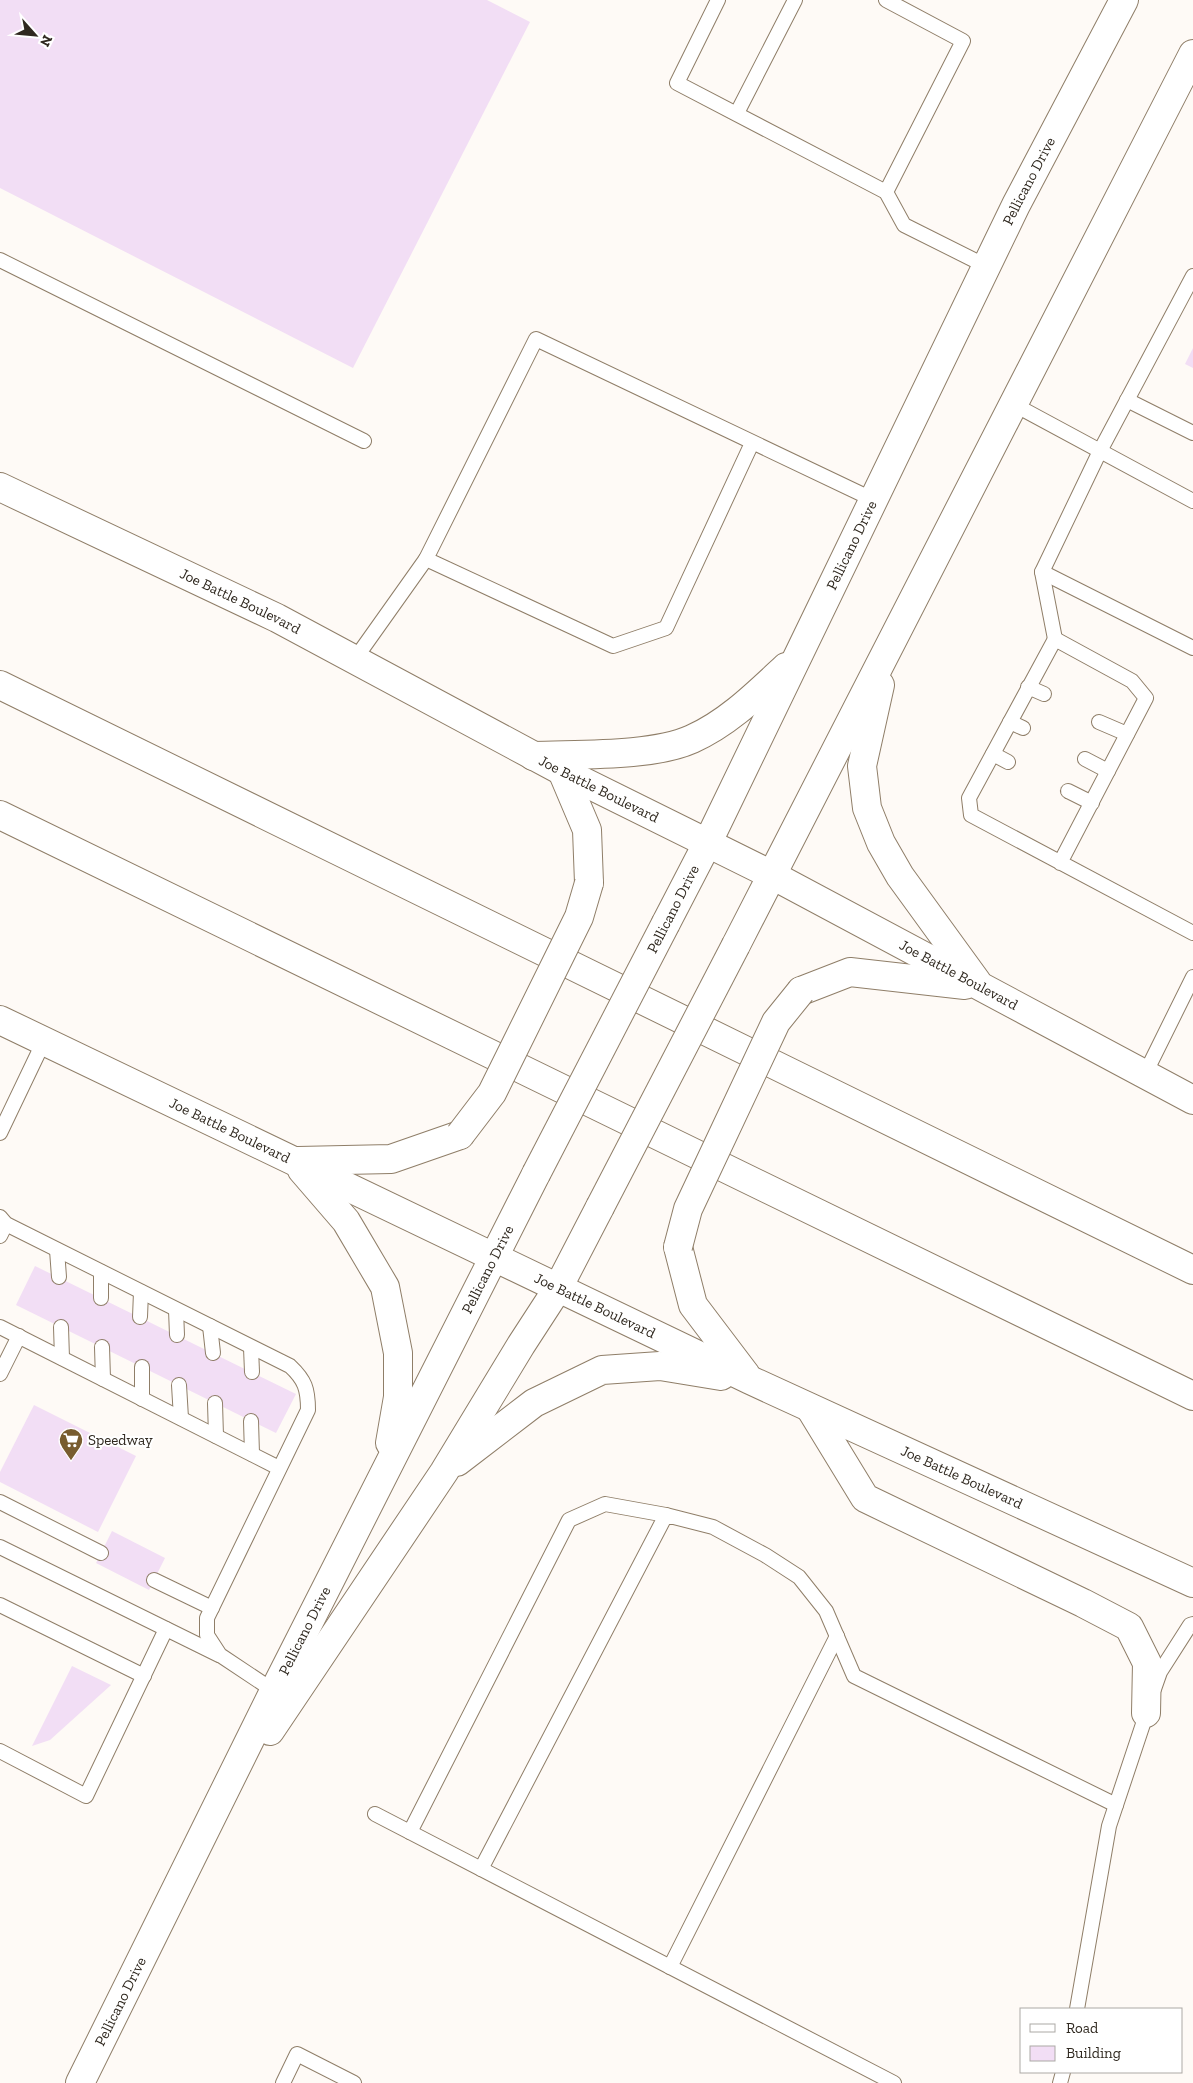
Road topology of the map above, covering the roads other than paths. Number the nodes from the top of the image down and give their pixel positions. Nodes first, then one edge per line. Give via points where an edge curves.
1 (718, 0) edge
2 (795, 0) edge
3 (886, 0) edge
4 (1124, 0) edge
5 (1193, 54) edge
6 (737, 113) junction
7 (886, 192) junction
8 (0, 260) edge
9 (986, 266) junction
10 (1193, 276) edge
11 (1127, 400) junction
12 (1013, 404) junction
13 (1193, 433) edge
14 (364, 441) dead end
15 (752, 443) junction
16 (1100, 451) junction
17 (0, 487) edge
18 (874, 500) junction
19 (1193, 501) edge
20 (426, 559) junction
21 (1042, 572) junction
22 (1054, 640) junction
23 (888, 647) junction
24 (1193, 648) edge
25 (796, 658) junction
26 (354, 660) junction
27 (0, 685) edge
28 (1028, 688) junction
29 (1044, 694) dead end
30 (1010, 722) junction
31 (1099, 722) dead end
32 (1023, 728) dead end
33 (1127, 734) junction
34 (993, 754) junction
35 (533, 756) junction
36 (1085, 759) dead end
37 (1008, 762) dead end
38 (562, 771) junction
39 (1108, 771) junction
40 (1068, 791) dead end
41 (1092, 803) junction
42 (0, 815) edge
43 (708, 842) junction
44 (1060, 863) junction
45 (772, 874) junction
46 (1193, 933) edge
47 (1193, 977) edge
48 (981, 987) junction
49 (0, 1020) edge
50 (44, 1041) junction
51 (1145, 1074) junction
52 (1193, 1100) edge
53 (0, 1133) edge
54 (294, 1161) junction
55 (2, 1226) edge
56 (57, 1250) junction
57 (494, 1257) junction
58 (1193, 1270) edge
59 (101, 1272) junction
60 (59, 1277) dead end
61 (558, 1288) junction
62 (141, 1292) junction
63 (101, 1298) dead end
64 (176, 1310) junction
65 (140, 1317) dead end
66 (210, 1326) junction
67 (0, 1327) edge
68 (60, 1327) dead end
69 (177, 1335) dead end
70 (19, 1336) junction
71 (102, 1347) dead end
72 (251, 1348) junction
73 (213, 1353) dead end
74 (62, 1358) junction
75 (142, 1367) dead end
76 (252, 1372) dead end
77 (0, 1374) edge
78 (103, 1379) junction
79 (750, 1380) junction
80 (179, 1385) dead end
81 (1193, 1396) edge
82 (142, 1398) junction
83 (215, 1403) dead end
84 (810, 1408) junction
85 (181, 1418) junction
86 (251, 1421) dead end
87 (216, 1436) junction
88 (252, 1454) junction
89 (279, 1468) junction
90 (385, 1471) junction
91 (444, 1472) junction
92 (0, 1502) edge
93 (666, 1515) junction
94 (1, 1550) edge
95 (101, 1553) dead end
96 (154, 1580) dead end
97 (1193, 1584) edge
98 (0, 1605) edge
99 (212, 1608) junction
100 (1193, 1624) edge
101 (166, 1629) junction
102 (837, 1636) junction
103 (220, 1655) junction
104 (144, 1676) junction
105 (274, 1692) junction
106 (1146, 1713) junction
107 (0, 1751) edge
108 (1116, 1805) junction
109 (215, 1814) junction
110 (375, 1814) dead end
111 (410, 1832) junction
112 (481, 1869) junction
113 (670, 1967) junction
114 (1076, 2008) edge
115 (80, 2083) edge
116 (283, 2083) edge
117 (354, 2083) edge
118 (894, 2083) edge

1 - 6 lane via 677,83
2 - 6 lane
3 - 7 lane via 963,42
4 - 9 main road, Pellicano Drive
5 - 12 main road, Pellicano Drive
6 - 7 lane
7 - 9 lane via 904,225
8 - 14 lane
9 - 18 main road, Pellicano Drive
10 - 11 lane
11 - 13 lane
11 - 16 lane
12 - 16 lane
12 - 23 main road, Pellicano Drive
15 - 18 lane
15 - 20 lane via 666,628 613,646
15 - 20 lane via 536,339
16 - 19 lane
16 - 21 lane
17 - 26 main road, Joe Battle Boulevard via 278,618
18 - 25 main road, Pellicano Drive
20 - 26 lane
21 - 22 lane
21 - 24 lane
22 - 28 lane
22 - 33 lane via 1132,681 1146,698
23 - 45 main road, Pellicano Drive
23 - 48 main road via 862,766 867,808 881,843 900,876
25 - 35 main road via 740,710 692,739 645,751
25 - 43 main road, Pellicano Drive
26 - 35 main road, Joe Battle Boulevard
27 - 58 main road
28 - 29 lane
28 - 30 lane
30 - 32 lane
30 - 34 lane
31 - 33 lane
33 - 39 lane
34 - 37 lane
34 - 44 lane via 969,798 971,815
35 - 38 main road, Joe Battle Boulevard
36 - 39 lane
38 - 43 main road, Joe Battle Boulevard
38 - 54 main road, bridge via 587,830 589,883 578,917 492,1094 460,1135 391,1159
39 - 41 lane
40 - 41 lane
41 - 44 lane
42 - 81 main road
43 - 45 main road, Joe Battle Boulevard
43 - 57 main road, Pellicano Drive, bridge
44 - 46 lane
45 - 48 main road, Joe Battle Boulevard
45 - 61 main road, Pellicano Drive, bridge
47 - 51 lane
48 - 51 main road, Joe Battle Boulevard
48 - 79 main road, bridge via 850,972 800,991 776,1022 688,1209 678,1247 693,1305
49 - 50 main road, Joe Battle Boulevard
50 - 53 lane
50 - 54 main road, Joe Battle Boulevard
51 - 52 main road, Joe Battle Boulevard
54 - 57 main road, Joe Battle Boulevard
54 - 90 main road via 346,1221 385,1287 398,1353 398,1398
55 - 56 lane
56 - 59 lane
56 - 60 lane
57 - 61 main road, Joe Battle Boulevard
57 - 90 main road, Pellicano Drive
59 - 62 lane
59 - 63 lane
61 - 79 main road, Joe Battle Boulevard
61 - 91 main road, Pellicano Drive
62 - 64 lane
62 - 65 lane
64 - 66 lane
64 - 69 lane
66 - 72 lane
66 - 73 lane
67 - 70 lane
68 - 74 lane
70 - 74 lane
70 - 77 lane
71 - 78 lane
72 - 76 lane
72 - 89 lane via 290,1366 301,1377 308,1394 308,1410
74 - 78 lane
75 - 82 lane
78 - 82 lane
79 - 84 main road, Joe Battle Boulevard
79 - 91 main road via 660,1366 602,1370 534,1403
80 - 85 lane
82 - 85 lane
83 - 87 lane
84 - 97 main road, Joe Battle Boulevard
84 - 106 main road via 865,1498 1129,1627 1147,1663
85 - 87 lane
86 - 88 lane
87 - 88 lane
88 - 89 lane
89 - 99 lane
90 - 105 main road, Pellicano Drive
91 - 109 main road, Pellicano Drive
92 - 95 lane
93 - 102 lane via 713,1528 799,1577 826,1611
93 - 111 lane via 605,1504 569,1520
93 - 112 lane
94 - 101 lane
96 - 99 lane
98 - 104 lane
99 - 103 lane via 207,1635
100 - 106 lane via 1160,1672
101 - 103 lane
101 - 104 lane
102 - 108 lane via 854,1676
102 - 113 lane
103 - 105 lane
104 - 107 lane via 86,1796
105 - 109 main road, Pellicano Drive
106 - 108 lane
108 - 114 lane via 1109,1826
109 - 115 main road, Pellicano Drive
110 - 111 lane
111 - 112 lane
112 - 113 lane
113 - 118 lane
116 - 117 lane via 297,2054

